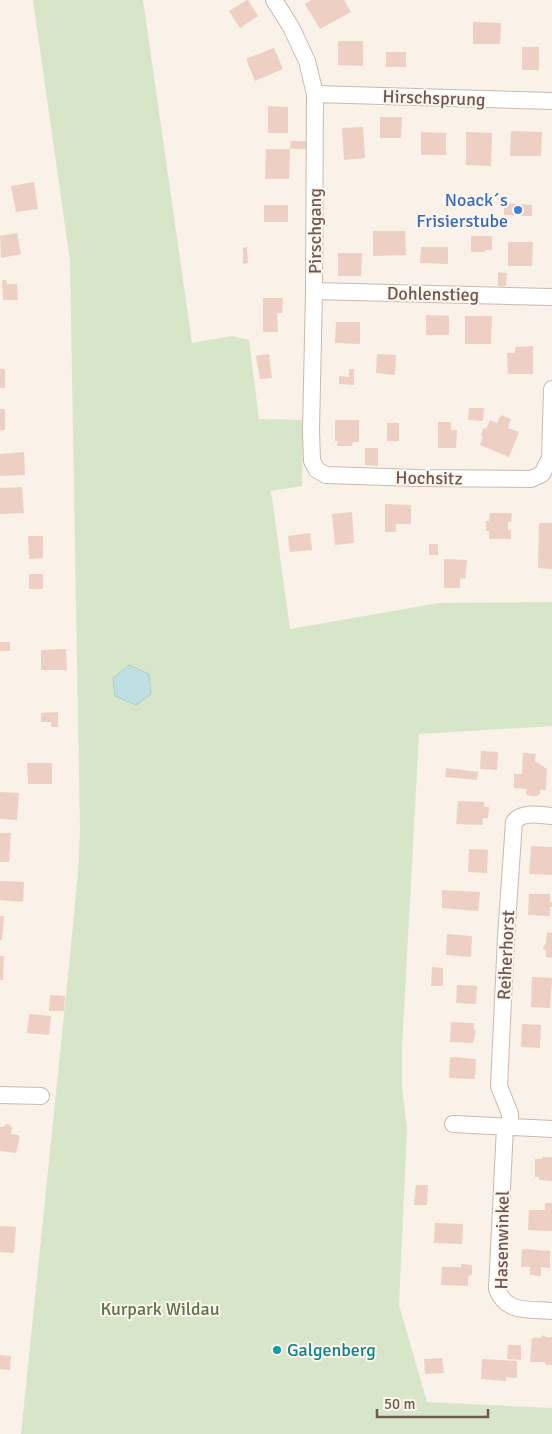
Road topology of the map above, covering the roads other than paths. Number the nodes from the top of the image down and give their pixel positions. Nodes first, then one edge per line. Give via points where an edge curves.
1 (274, 0) edge
2 (316, 94) junction
3 (552, 101) edge
4 (314, 291) junction
5 (552, 297) edge
6 (552, 389) edge
7 (317, 470) joint
8 (552, 816) edge
9 (0, 1095) edge
10 (41, 1096) dead end
11 (453, 1124) dead end
12 (507, 1127) junction
13 (552, 1129) edge
14 (552, 1310) edge

1 - 2 street, Pirschgang via 307,61
2 - 3 street, Hirschsprung
2 - 4 street, Pirschgang
4 - 5 street, Dohlenstieg
4 - 7 street, Pirschgang via 311,430 312,462
6 - 7 street, Hochsitz via 550,458 542,474 531,479 326,475
8 - 12 street, Reiherhorst via 520,816 514,822 500,1086 510,1114
9 - 10 street
11 - 12 street
12 - 13 street
12 - 14 street, Hasenwinkel via 497,1289 500,1297 513,1308

